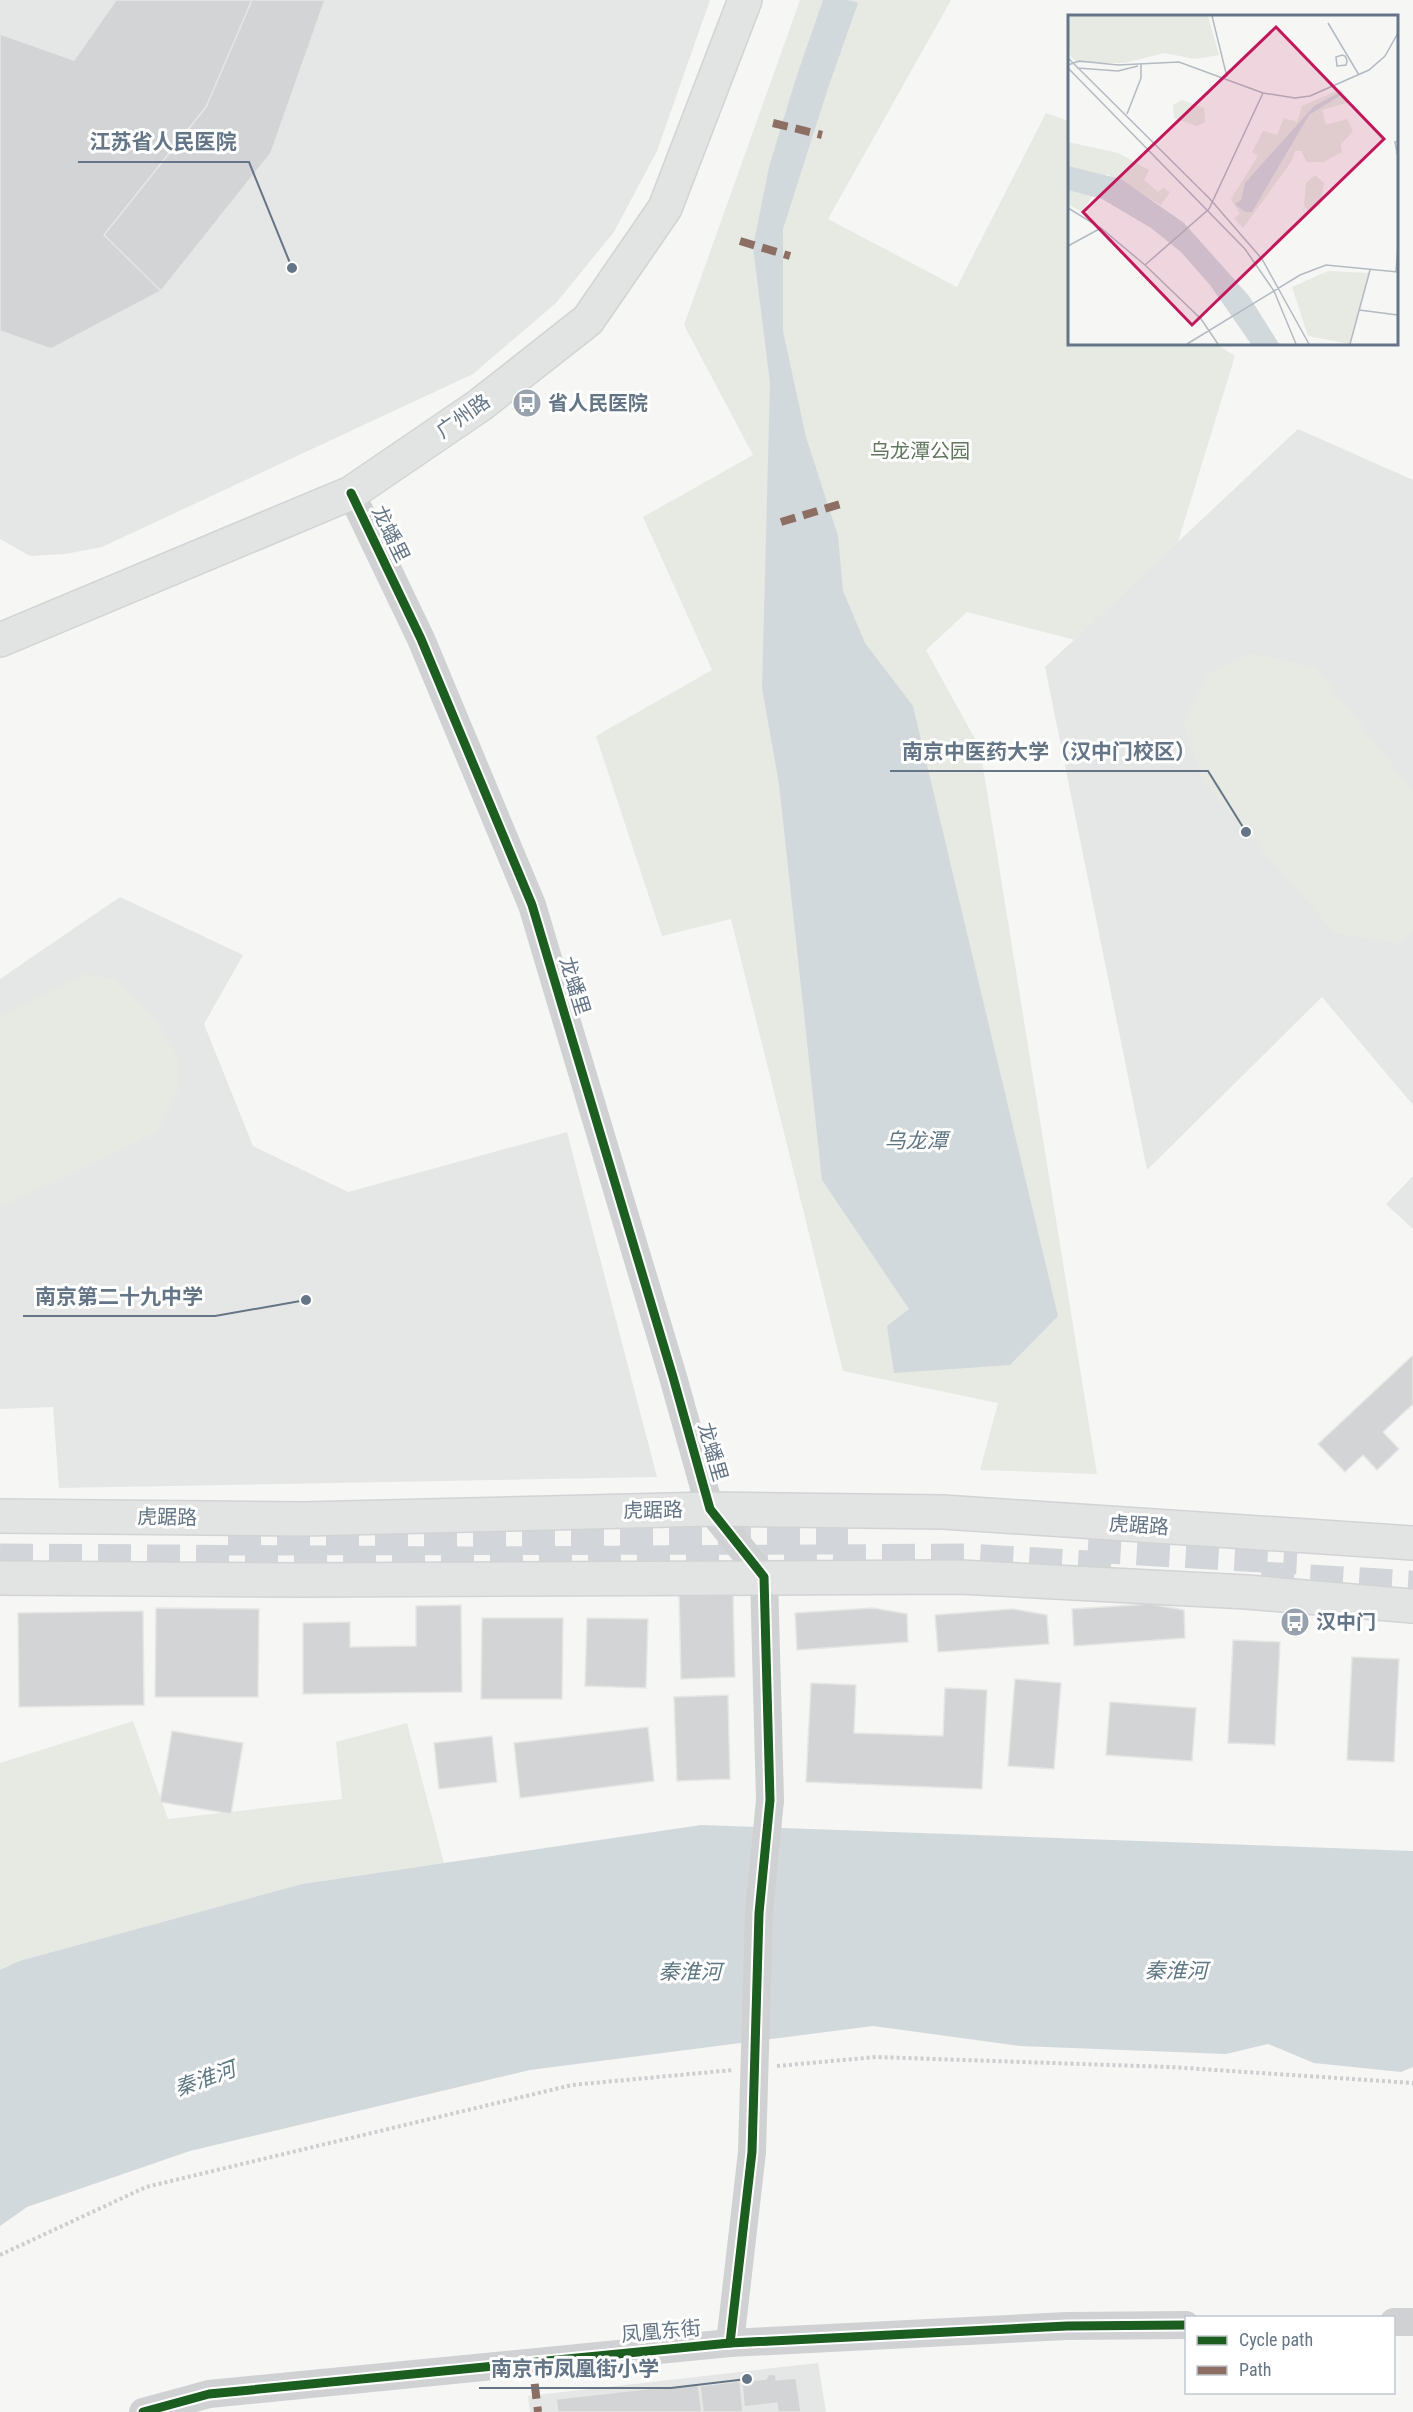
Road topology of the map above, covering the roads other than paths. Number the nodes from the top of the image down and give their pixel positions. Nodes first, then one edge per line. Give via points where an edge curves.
1 (746, 0) edge
2 (351, 493) junction
3 (5, 631) edge
4 (710, 1509) junction
5 (0, 1516) edge
6 (1413, 1543) edge
7 (764, 1577) junction
8 (0, 1578) edge
9 (1413, 1606) edge
10 (1395, 2322) edge
11 (1413, 2322) edge
12 (1185, 2325) edge
13 (730, 2343) junction
14 (207, 2403) edge
15 (143, 2412) edge

1 - 2 main road, 广州路 via 666,208 588,320 480,405
2 - 3 main road, 广州路
2 - 4 street, 龙蟠里 via 422,639 532,905
4 - 5 main road, 虎踞路 via 304,1519
4 - 6 main road, 虎踞路 via 943,1512
4 - 7 street
7 - 8 main road
7 - 9 main road via 960,1577 1246,1592
7 - 13 street, bridge via 770,1800 759,1913 752,2152
10 - 11 street
12 - 13 street, 凤凰东街 via 1067,2326
13 - 14 street, 凤凰东街
14 - 15 street, 凤凰东街

